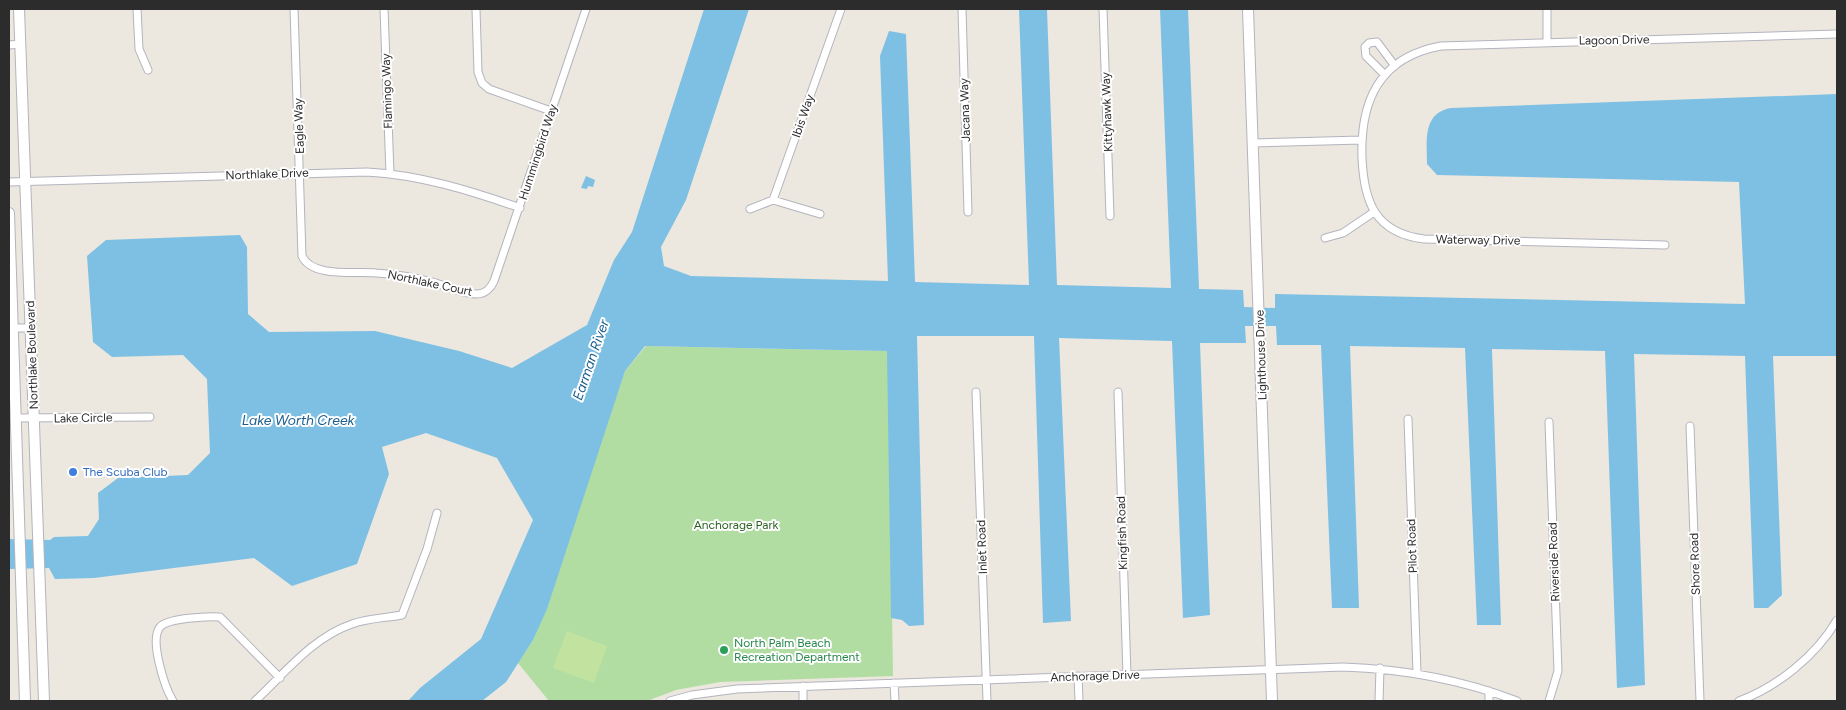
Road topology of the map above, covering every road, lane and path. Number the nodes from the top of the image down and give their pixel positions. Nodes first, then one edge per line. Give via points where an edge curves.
1 (19, 9) edge
2 (138, 9) edge
3 (294, 9) edge
4 (384, 9) edge
5 (476, 9) edge
6 (586, 9) edge
7 (841, 9) edge
8 (962, 9) edge
9 (1103, 9) edge
10 (1248, 9) edge
11 (1547, 9) edge
12 (1837, 34) edge
13 (1547, 42) junction
14 (20, 44) junction
15 (9, 45) edge
16 (1394, 66) junction
17 (148, 70) dead end
18 (1384, 75) junction
19 (551, 111) junction
20 (1361, 140) junction
21 (1253, 143) junction
22 (300, 173) junction
23 (390, 174) junction
24 (9, 182) edge
25 (26, 182) junction
26 (773, 200) junction
27 (520, 208) junction
28 (750, 209) dead end
29 (968, 212) dead end
30 (1374, 212) junction
31 (9, 213) edge
32 (820, 214) dead end
33 (1110, 216) dead end
34 (1325, 238) dead end
35 (1665, 245) dead end
36 (314, 269) joint
37 (485, 292) joint
38 (11, 328) edge
39 (31, 328) junction
40 (976, 392) dead end
41 (1118, 392) dead end
42 (150, 417) dead end
43 (16, 418) junction
44 (35, 418) junction
45 (1408, 419) dead end
46 (1549, 422) dead end
47 (1690, 426) dead end
48 (437, 513) dead end
49 (41, 620) junction
50 (1837, 620) edge
51 (22, 621) junction
52 (1380, 668) junction
53 (1272, 669) junction
54 (1417, 673) junction
55 (1127, 675) junction
56 (1078, 676) junction
57 (280, 678) junction
58 (986, 680) junction
59 (894, 683) junction
60 (803, 686) junction
61 (1489, 691) junction
62 (25, 701) edge
63 (44, 701) edge
64 (173, 701) edge
65 (255, 701) edge
66 (670, 701) edge
67 (803, 701) edge
68 (895, 701) edge
69 (987, 701) edge
70 (1079, 701) edge
71 (1272, 701) edge
72 (1379, 701) edge
73 (1489, 701) edge
74 (1517, 701) edge
75 (1549, 701) edge
76 (1700, 701) edge
77 (1739, 701) edge

1 - 14 main road, Northlake Boulevard
2 - 17 street via 139,50
3 - 22 street, Eagle Way
4 - 23 street, Flamingo Way
5 - 19 street via 478,72 482,83 489,89
6 - 19 street, Hummingbird Way
7 - 26 street, Ibis Way
8 - 29 street, Jacana Way
9 - 33 street, Kittyhawk Way
10 - 21 main road, Lighthouse Drive
11 - 13 street
12 - 13 street, Lagoon Drive
13 - 16 street, Lagoon Drive via 1441,46 1416,52
14 - 15 street
14 - 25 main road, Northlake Boulevard
16 - 18 street, Lagoon Drive
16 - 18 street via 1381,45 1369,43 1365,47 1366,56
18 - 20 street, Lagoon Drive via 1368,101
19 - 27 street, Hummingbird Way
20 - 21 street
20 - 30 street, Waterway Drive via 1363,181
21 - 53 main road, Lighthouse Drive
22 - 23 street, Northlake Drive
22 - 25 street, Northlake Drive
22 - 36 street, Eagle Way via 302,256
23 - 27 street, Northlake Drive via 450,185
24 - 25 street, Northlake Drive
25 - 39 main road, Northlake Boulevard
26 - 28 street
26 - 32 street
27 - 37 street, Hummingbird Way via 494,281
30 - 34 street via 1343,233
30 - 35 street, Waterway Drive via 1394,230 1424,239
31 - 38 main road, Northlake Boulevard
36 - 37 street, Northlake Court via 380,273 434,282 474,294
38 - 39 street
38 - 43 main road, Northlake Boulevard
39 - 44 main road, Northlake Boulevard
40 - 58 street, Inlet Road
41 - 55 street, Kingfish Road
42 - 44 street, Lake Circle
43 - 44 street, Lake Circle
43 - 51 main road, Northlake Boulevard
44 - 49 main road, Northlake Boulevard
45 - 54 street, Pilot Road
46 - 75 street, Riverside Road via 1558,671
47 - 76 street, Shore Road
48 - 57 street via 402,615 368,620 337,630 315,645
49 - 51 main road
49 - 63 main road, Northlake Boulevard
50 - 77 street via 1823,640 1793,669 1764,690
51 - 62 main road, Northlake Boulevard
52 - 53 street, Anchorage Drive
52 - 54 street, Anchorage Drive
52 - 72 street
53 - 55 street, Anchorage Drive
53 - 71 main road, Lighthouse Drive
54 - 61 street, Anchorage Drive
55 - 56 street, Anchorage Drive
56 - 58 street, Anchorage Drive
56 - 70 street
57 - 64 street via 220,618 205,616 166,623 157,633 157,645 160,667
57 - 65 street
58 - 59 street, Anchorage Drive
58 - 69 street, Inlet Road
59 - 60 street, Anchorage Drive
59 - 68 street
60 - 66 street, Anchorage Drive via 714,691
60 - 67 street
61 - 73 street
61 - 74 street, Anchorage Drive

